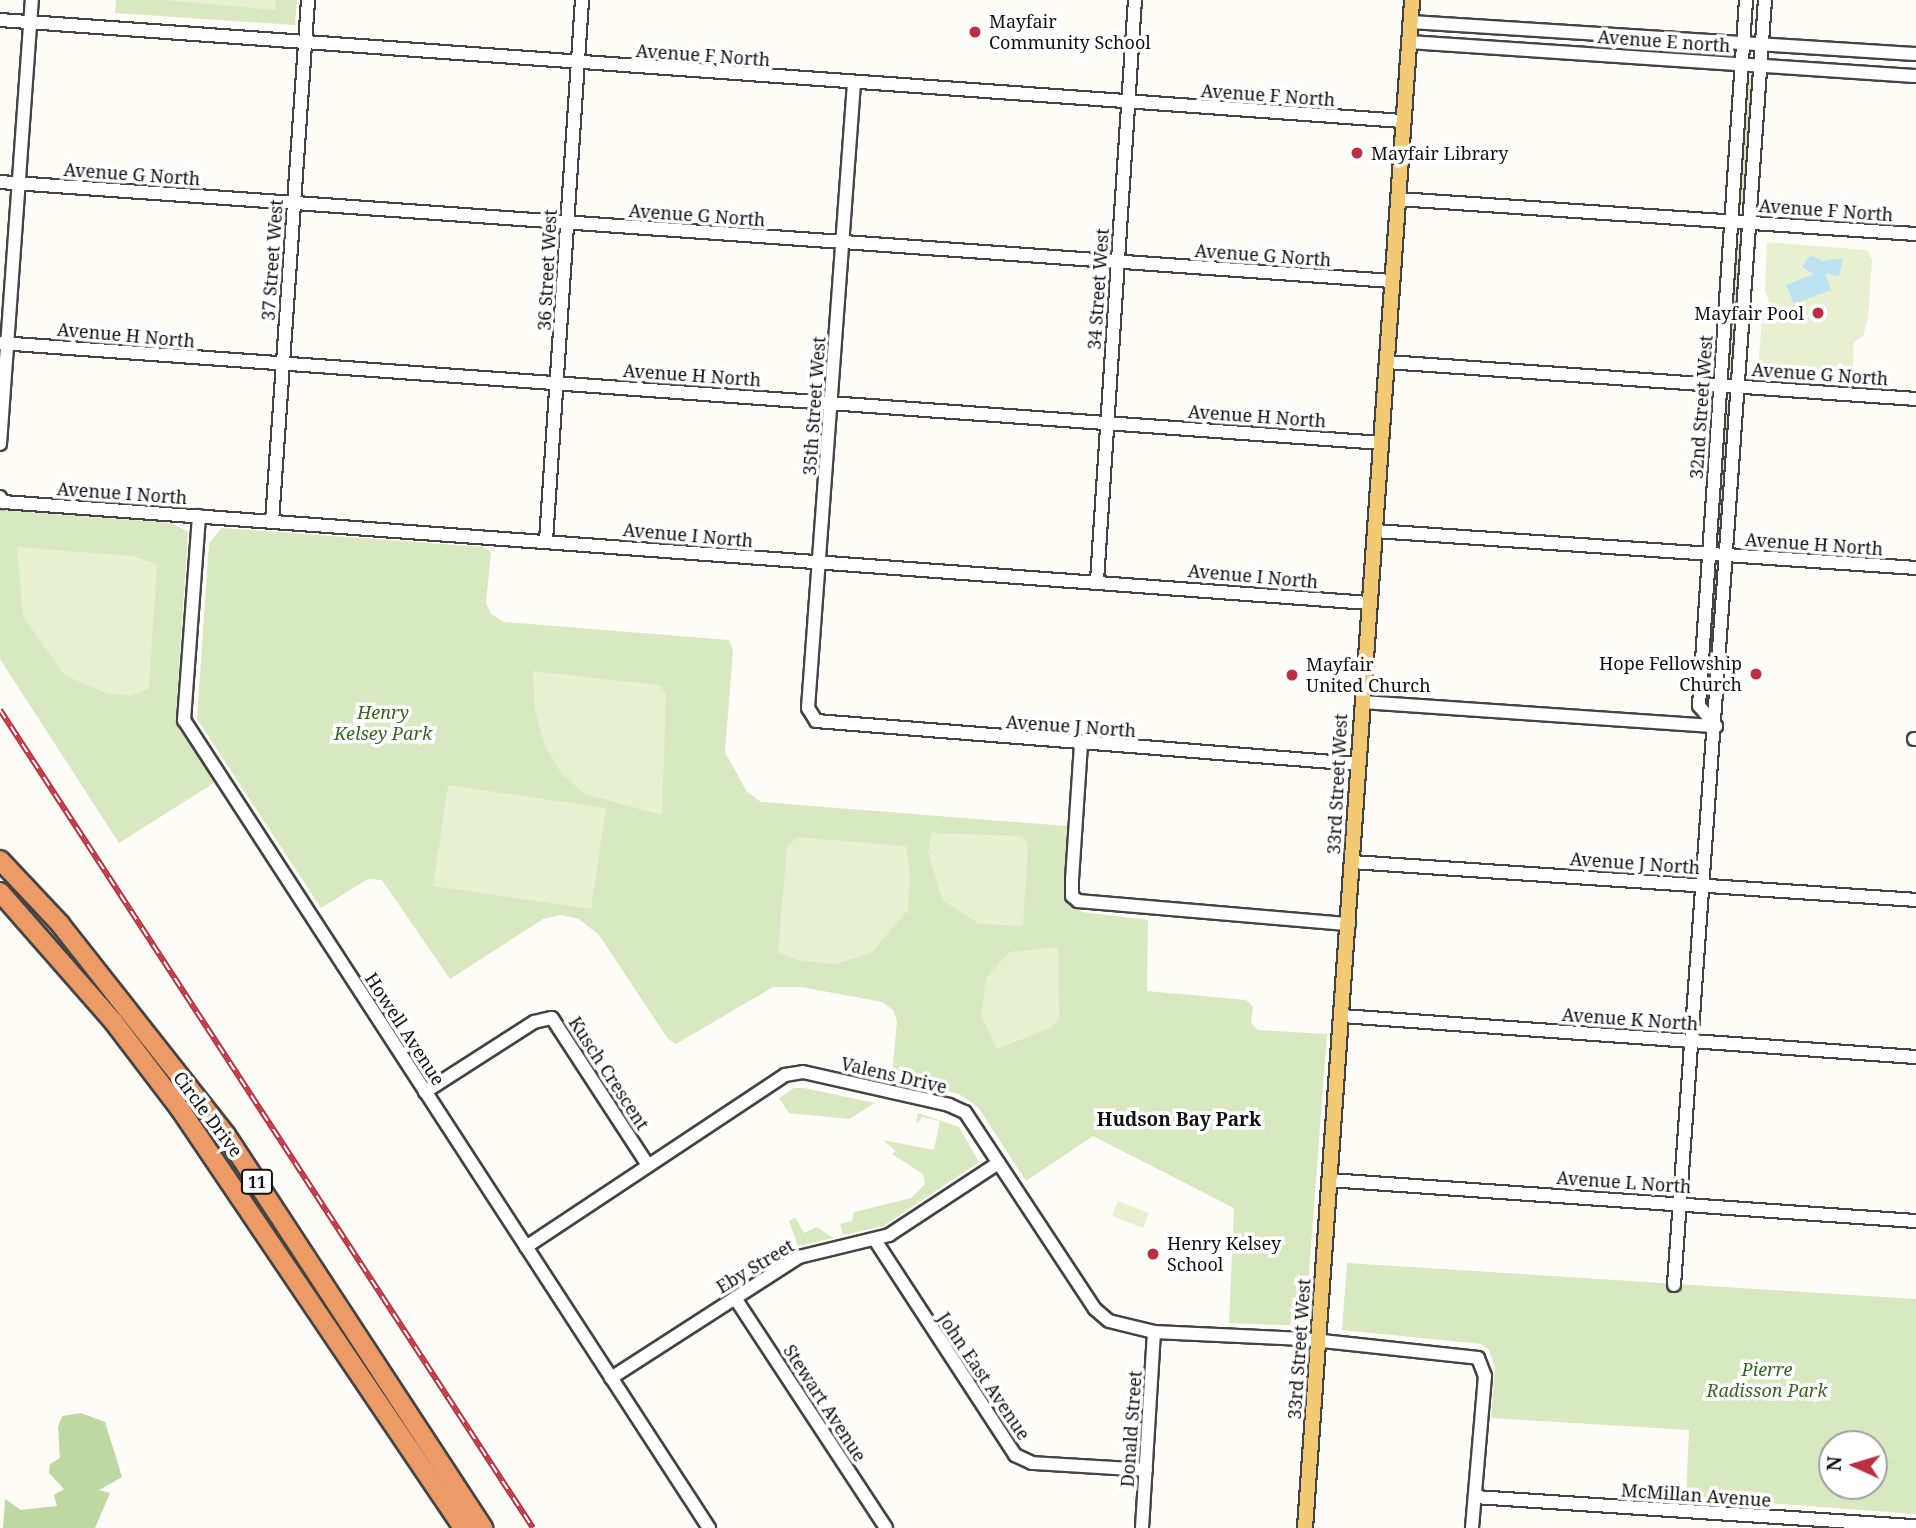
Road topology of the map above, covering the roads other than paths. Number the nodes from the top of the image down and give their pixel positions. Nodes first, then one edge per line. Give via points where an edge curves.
1 (32, 0) edge
2 (308, 0) edge
3 (582, 0) edge
4 (1135, 0) edge
5 (1412, 0) edge
6 (1746, 0) edge
7 (1765, 0) edge
8 (0, 20) edge
9 (1410, 22) junction
10 (30, 23) junction
11 (1409, 42) junction
12 (306, 43) junction
13 (1743, 44) junction
14 (1762, 45) junction
15 (1916, 54) edge
16 (578, 63) junction
17 (1742, 63) junction
18 (1761, 65) junction
19 (1916, 76) edge
20 (854, 83) junction
21 (1128, 102) junction
22 (1404, 121) junction
23 (0, 182) edge
24 (18, 184) junction
25 (1398, 199) junction
26 (294, 203) junction
27 (1731, 222) junction
28 (567, 223) junction
29 (1749, 223) junction
30 (1916, 234) edge
31 (843, 243) junction
32 (1117, 263) junction
33 (1392, 281) junction
34 (3, 343) edge
35 (1387, 362) junction
36 (282, 365) junction
37 (558, 384) junction
38 (1721, 384) junction
39 (1739, 386) junction
40 (1916, 399) edge
41 (832, 402) junction
42 (1106, 423) junction
43 (1381, 443) junction
44 (0, 444) edge
45 (1, 500) edge
46 (199, 516) junction
47 (272, 522) junction
48 (1375, 531) junction
49 (546, 541) junction
50 (1708, 555) junction
51 (1728, 556) junction
52 (819, 563) junction
53 (1916, 568) edge
54 (1097, 581) junction
55 (1370, 603) junction
56 (1362, 702) junction
57 (824, 725) joint
58 (1716, 726) junction
59 (1081, 744) junction
60 (1358, 764) junction
61 (0, 860) edge
62 (1352, 862) junction
63 (1704, 885) junction
64 (0, 892) edge
65 (1916, 900) edge
66 (1349, 924) junction
67 (1342, 1016) junction
68 (1692, 1041) junction
69 (1916, 1056) edge
70 (425, 1092) junction
71 (998, 1163) junction
72 (649, 1165) junction
73 (1329, 1180) junction
74 (1680, 1204) junction
75 (1916, 1221) edge
76 (875, 1240) junction
77 (526, 1247) junction
78 (1674, 1285) dead end
79 (735, 1298) junction
80 (1154, 1332) junction
81 (1320, 1341) junction
82 (611, 1378) junction
83 (1146, 1470) junction
84 (1475, 1497) junction
85 (1916, 1526) edge
86 (463, 1528) edge
87 (483, 1528) edge
88 (709, 1528) edge
89 (886, 1528) edge
90 (1142, 1528) edge
91 (1305, 1528) edge
92 (1472, 1528) edge

1 - 10 street
2 - 12 street, 37 Street West
3 - 16 street, 36 Street West
4 - 21 street, 34 Street West
5 - 9 main road, 33rd Street West
6 - 13 street, 32nd Street West
7 - 14 street, 32nd Street West
8 - 10 street, Avenue F North
9 - 11 main road, 33rd Street West
9 - 13 street, Avenue E north
10 - 12 street, Avenue F North
10 - 24 street
11 - 17 street, Avenue E north
11 - 22 main road, 33rd Street West
12 - 16 street, Avenue F North
12 - 26 street, 37 Street West
13 - 14 street, Avenue E north
13 - 17 street, 32nd Street West
14 - 15 street, Avenue E north
14 - 18 street, 32nd Street West
16 - 20 street, Avenue F North
16 - 28 street, 36 Street West
17 - 18 street, Avenue E north
17 - 27 street, 32nd Street West
18 - 19 street, Avenue E north
18 - 29 street, 32nd Street West
20 - 21 street, Avenue F North
20 - 31 street, 35th Street West
21 - 22 street, Avenue F North
21 - 32 street, 34 Street West
22 - 25 main road, 33rd Street West
23 - 24 street, Avenue G North
24 - 26 street, Avenue G North
24 - 34 street
25 - 27 street, Avenue F North
25 - 33 main road, 33rd Street West
26 - 28 street, Avenue G North
26 - 36 street, 37 Street West
27 - 29 street, Avenue F North
27 - 38 street, 32nd Street West
28 - 31 street, Avenue G North
28 - 37 street, 36 Street West
29 - 30 street, Avenue F North
29 - 39 street, 32nd Street West
31 - 32 street, Avenue G North
31 - 41 street, 35th Street West
32 - 33 street, Avenue G North
32 - 42 street, 34 Street West
33 - 35 main road, 33rd Street West
34 - 36 street, Avenue H North
34 - 44 street
35 - 38 street, Avenue G North
35 - 43 main road, 33rd Street West
36 - 37 street, Avenue H North
36 - 47 street, 37 Street West
37 - 41 street, Avenue H North
37 - 49 street, 36 Street West
38 - 39 street, Avenue G North
38 - 50 street, 32nd Street West
39 - 40 street, Avenue G North
39 - 51 street, 32nd Street West
41 - 42 street, Avenue H North
41 - 52 street, 35th Street West
42 - 43 street, Avenue H North
42 - 54 street, 34 Street West
43 - 48 main road, 33rd Street West
45 - 46 street, Avenue I North
46 - 47 street, Avenue I North
46 - 70 street, Howell Avenue via 184,720
47 - 49 street, Avenue I North
48 - 50 street, Avenue H North
48 - 55 main road, 33rd Street West
49 - 52 street, Avenue I North
50 - 51 street, Avenue H North
50 - 58 street, 32nd Street West via 1699,706
51 - 53 street, Avenue H North
51 - 58 street, 32nd Street West
52 - 54 street, Avenue I North
52 - 57 street, 35th Street West via 808,708
54 - 55 street, Avenue I North
55 - 56 main road, 33rd Street West
56 - 58 street
56 - 60 main road, 33rd Street West
57 - 59 street, Avenue J North
58 - 63 street, 32nd Street West
59 - 60 street, Avenue J North
59 - 66 street via 1072,881 1072,896 1077,901
60 - 62 main road, 33rd Street West
61 - 87 highway, Circle Drive / 11 via 60,923 226,1135
62 - 63 street, Avenue J North
62 - 66 main road, 33rd Street West
63 - 65 street, Avenue J North
63 - 68 street, 32nd Street West
64 - 86 highway, Circle Drive / 11 via 113,1021 180,1109
66 - 67 main road, 33rd Street West
67 - 68 street, Avenue K North
67 - 73 main road, 33rd Street West
68 - 69 street, Avenue K North
68 - 74 street, 32nd Street West
70 - 72 street, Kusch Crescent via 534,1022 552,1018
70 - 77 street, Howell Avenue
71 - 72 street, Valens Drive via 957,1108 803,1072 785,1075
71 - 76 street, Eby Street
71 - 80 street, Valens Drive via 1096,1309 1118,1324
72 - 77 street, Valens Drive
73 - 74 street, Avenue L North
73 - 81 main road, 33rd Street West
74 - 75 street, Avenue L North
74 - 78 street, 32nd Street West
76 - 79 street, Eby Street via 799,1257
76 - 83 street, John East Avenue via 1016,1455 1032,1464
77 - 82 street, Howell Avenue
79 - 82 street, Eby Street
79 - 89 street, Stewart Avenue
80 - 81 street, Valens Drive
80 - 83 street, Donald Street
81 - 84 street, Valens Drive via 1478,1357 1485,1376
81 - 91 main road, 33rd Street West
82 - 88 street, Howell Avenue
83 - 90 street, Donald Street
84 - 85 street, McMillan Avenue
84 - 92 street

